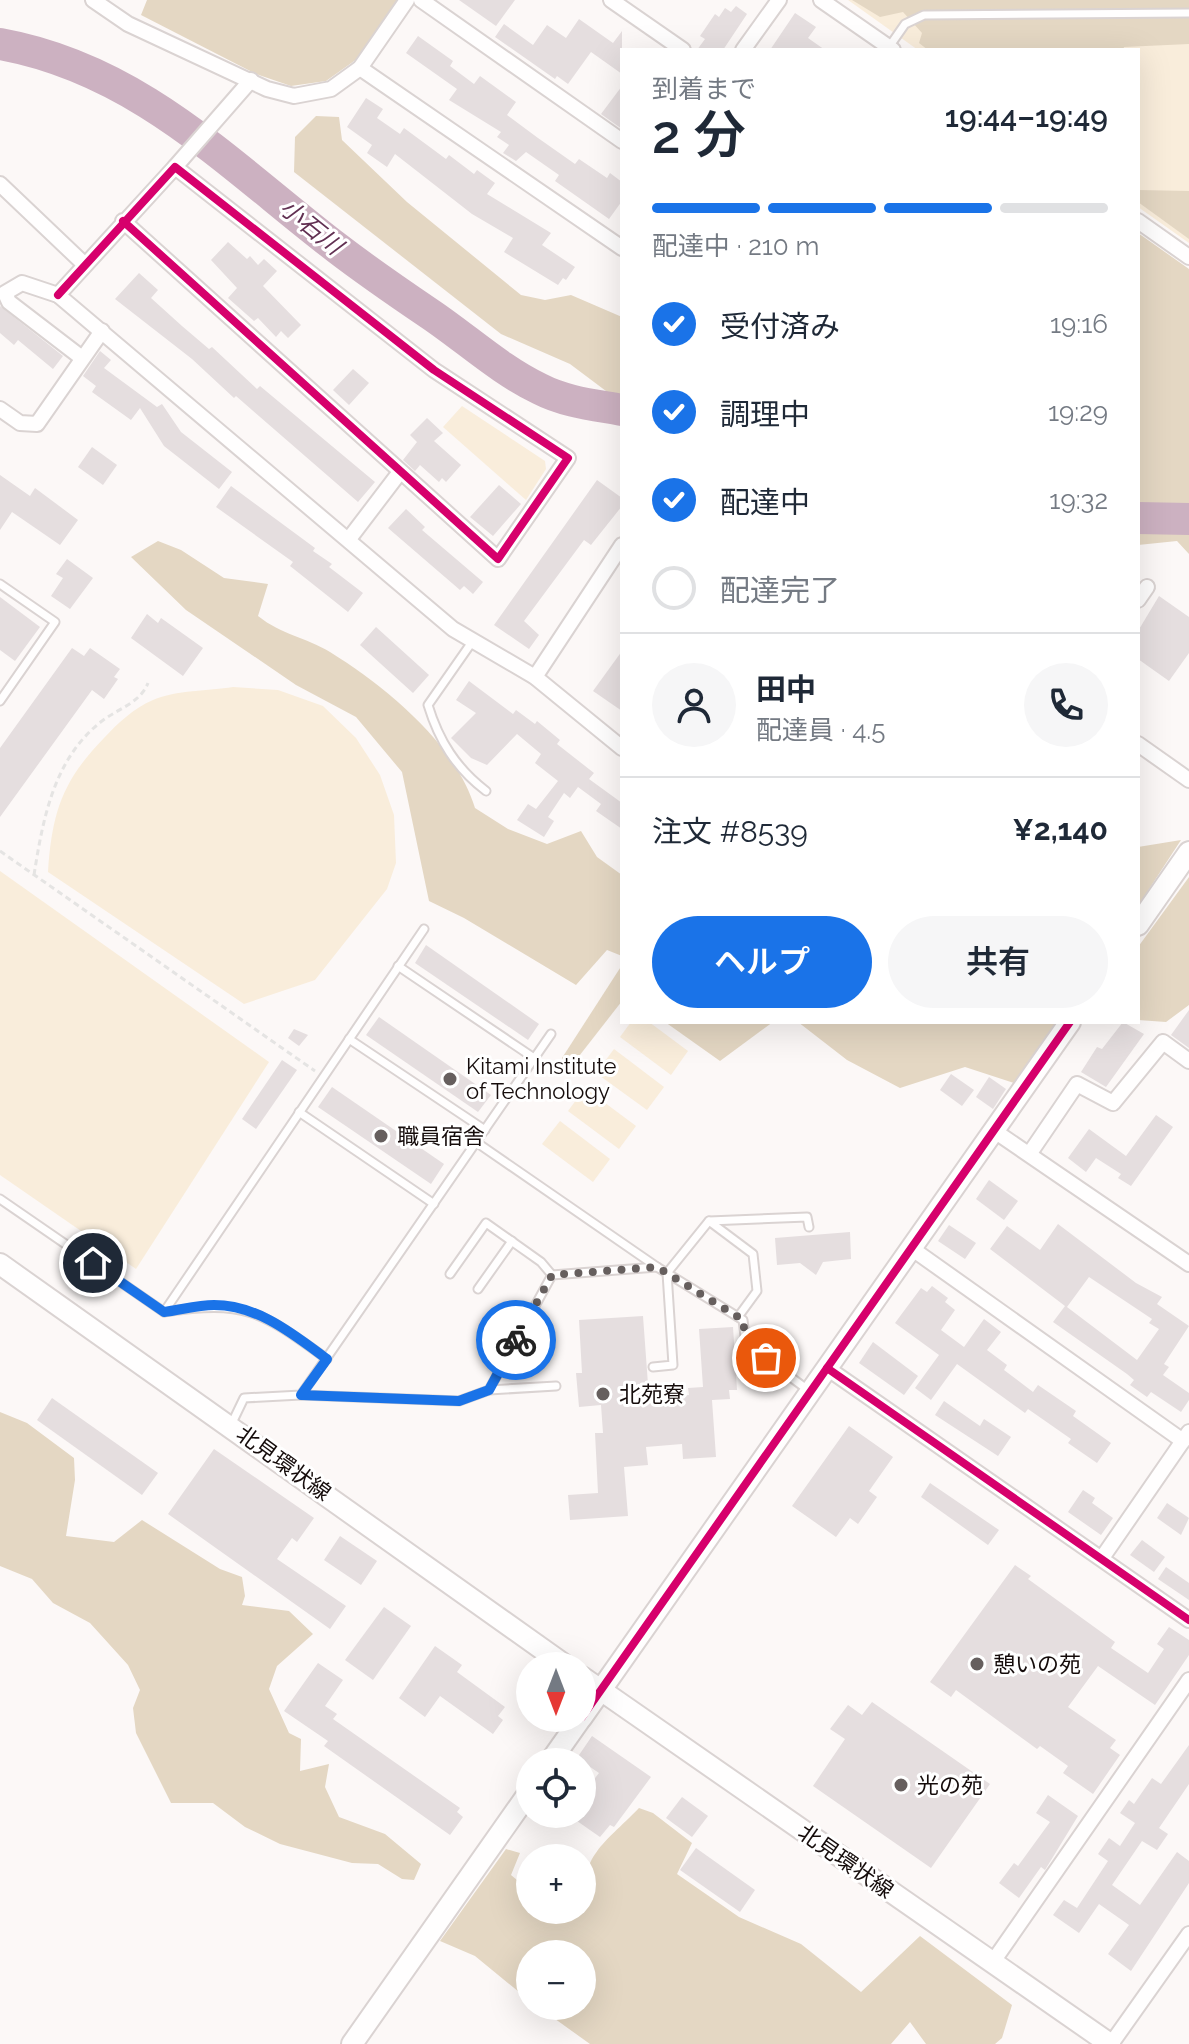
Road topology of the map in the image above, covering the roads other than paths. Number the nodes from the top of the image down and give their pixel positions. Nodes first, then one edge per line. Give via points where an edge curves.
1 (93, 0) edge
2 (407, 0) edge
3 (421, 0) edge
4 (611, 0) edge
5 (779, 0) edge
6 (821, 0) edge
7 (1189, 13) edge
8 (680, 48) edge
9 (744, 48) edge
10 (890, 48) edge
11 (892, 48) edge
12 (360, 68) junction
13 (251, 80) junction
14 (620, 140) edge
15 (175, 167) junction
16 (0, 184) edge
17 (123, 221) junction
18 (1140, 222) edge
19 (620, 247) edge
20 (1189, 257) edge
21 (84, 264) junction
22 (58, 295) junction
23 (102, 331) junction
24 (82, 358) junction
25 (0, 409) edge
26 (400, 472) junction
27 (358, 528) junction
28 (620, 548) edge
29 (0, 584) edge
30 (1147, 587) dead end
31 (1140, 597) edge
32 (472, 642) junction
33 (535, 677) junction
34 (0, 701) edge
35 (1140, 745) edge
36 (620, 746) edge
37 (1189, 780) edge
38 (486, 791) dead end
39 (1189, 852) edge
40 (1140, 922) edge
41 (424, 929) dead end
42 (398, 966) junction
43 (1069, 1024) edge
44 (551, 1034) dead end
45 (349, 1039) junction
46 (534, 1058) junction
47 (1189, 1061) edge
48 (299, 1112) junction
49 (485, 1130) junction
50 (993, 1130) junction
51 (476, 1142) junction
52 (1030, 1153) junction
53 (0, 1199) edge
54 (434, 1204) junction
55 (709, 1221) junction
56 (809, 1227) dead end
57 (512, 1241) junction
58 (911, 1248) junction
59 (0, 1264) edge
60 (1189, 1264) edge
61 (657, 1267) junction
62 (667, 1273) junction
63 (450, 1274) dead end
64 (552, 1275) junction
65 (478, 1289) dead end
66 (164, 1312) junction
67 (738, 1317) junction
68 (327, 1359) junction
69 (653, 1367) dead end
70 (827, 1368) junction
71 (556, 1386) dead end
72 (804, 1387) dead end
73 (489, 1390) junction
74 (301, 1395) junction
75 (231, 1425) junction
76 (1186, 1436) edge
77 (1102, 1558) junction
78 (1189, 1620) edge
79 (547, 1652) edge
80 (1189, 1680) edge
81 (596, 1687) edge
82 (601, 1690) junction
83 (596, 1697) edge
84 (516, 1811) edge
85 (1189, 1934) edge
86 (992, 1963) junction
87 (352, 2044) edge
88 (1110, 2044) edge

1 - 13 street via 128,24
2 - 12 street
3 - 14 street
4 - 8 street
5 - 9 street
6 - 10 street
7 - 11 lane via 924,15 905,24
12 - 13 street via 331,89 294,96
12 - 19 street
13 - 15 street
15 - 17 street
15 - 26 street via 434,370 568,458 498,559
16 - 21 street
17 - 21 street
17 - 26 street
18 - 20 street
21 - 22 street
22 - 23 street
22 - 24 street via 22,283 5,293 9,302
23 - 24 street
23 - 27 street
24 - 25 street via 37,424 20,423
26 - 27 street
27 - 32 street
28 - 33 street
29 - 34 lane via 55,622
30 - 31 street
32 - 33 street
32 - 38 lane via 428,705 443,743 464,774
33 - 36 street
35 - 37 street
39 - 40 main road
41 - 42 lane
42 - 45 lane
42 - 46 lane
43 - 50 main road
44 - 46 lane
45 - 48 lane
45 - 49 lane
46 - 49 lane
47 - 52 street via 1163,1042 1113,1103 1077,1084
48 - 54 lane
48 - 66 lane
49 - 51 lane
50 - 52 street
50 - 58 main road
51 - 54 lane
51 - 61 lane
52 - 60 street
53 - 66 lane
54 - 68 lane
55 - 56 lane via 807,1217
55 - 62 lane
55 - 67 lane via 753,1254 757,1291
57 - 63 lane via 486,1223
57 - 64 lane
57 - 65 lane
58 - 70 main road
58 - 76 street
59 - 75 main road, 北見環状線
61 - 62 lane
61 - 64 lane
62 - 67 lane
62 - 69 lane via 673,1365
64 - 73 lane
66 - 68 lane via 214,1305 241,1308 274,1321
67 - 72 lane via 746,1344
68 - 74 lane
70 - 77 street
70 - 82 main road
71 - 73 lane
73 - 74 lane via 459,1401
74 - 75 lane via 244,1398
75 - 79 main road, 北見環状線
76 - 77 street
77 - 78 street
80 - 86 street
81 - 82 main road, 北見環状線
82 - 83 main road
82 - 86 main road, 北見環状線
84 - 87 main road
85 - 88 street
86 - 88 main road, 北見環状線

